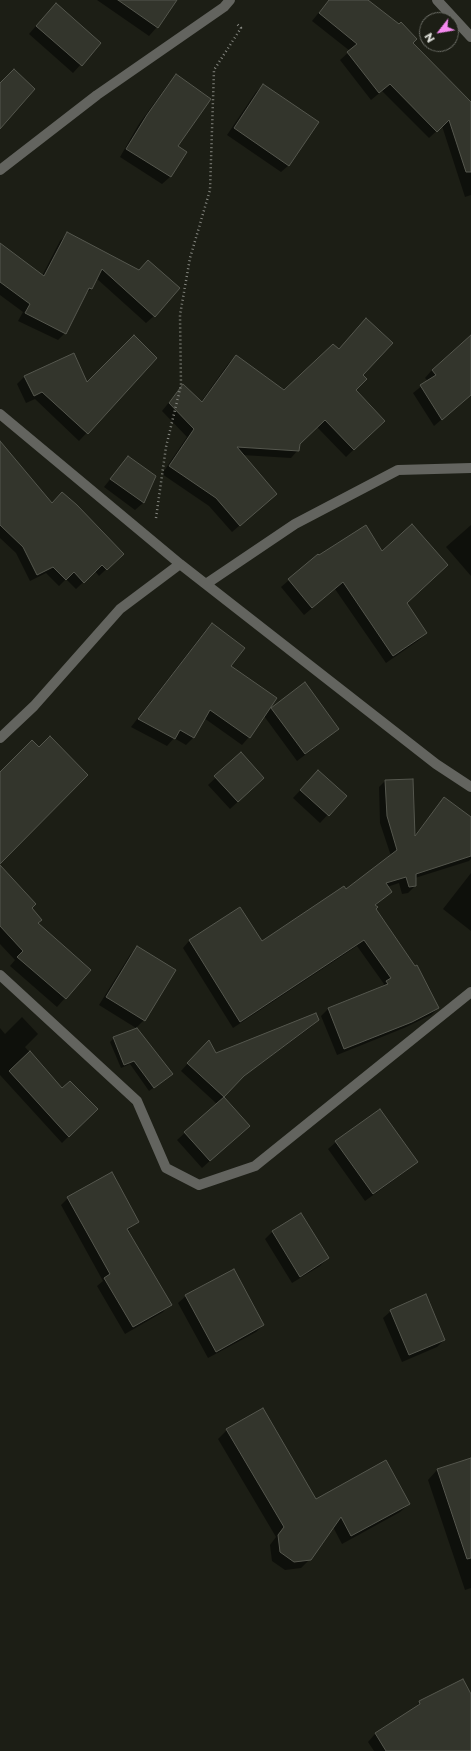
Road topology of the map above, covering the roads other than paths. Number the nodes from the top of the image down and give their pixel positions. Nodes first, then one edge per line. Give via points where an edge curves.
1 (437, 0) edge
2 (227, 3) edge
3 (471, 37) edge
4 (0, 170) edge
5 (0, 414) edge
6 (471, 468) edge
7 (180, 564) junction
8 (206, 584) junction
9 (0, 738) edge
10 (471, 787) edge
11 (0, 975) edge
12 (471, 992) edge

1 - 3 street
2 - 4 street via 97,95
5 - 7 street
6 - 8 street via 398,470 295,524
7 - 8 street
7 - 9 street via 120,609 34,706
8 - 10 street via 436,764
11 - 12 street via 137,1101 166,1168 199,1185 255,1166

